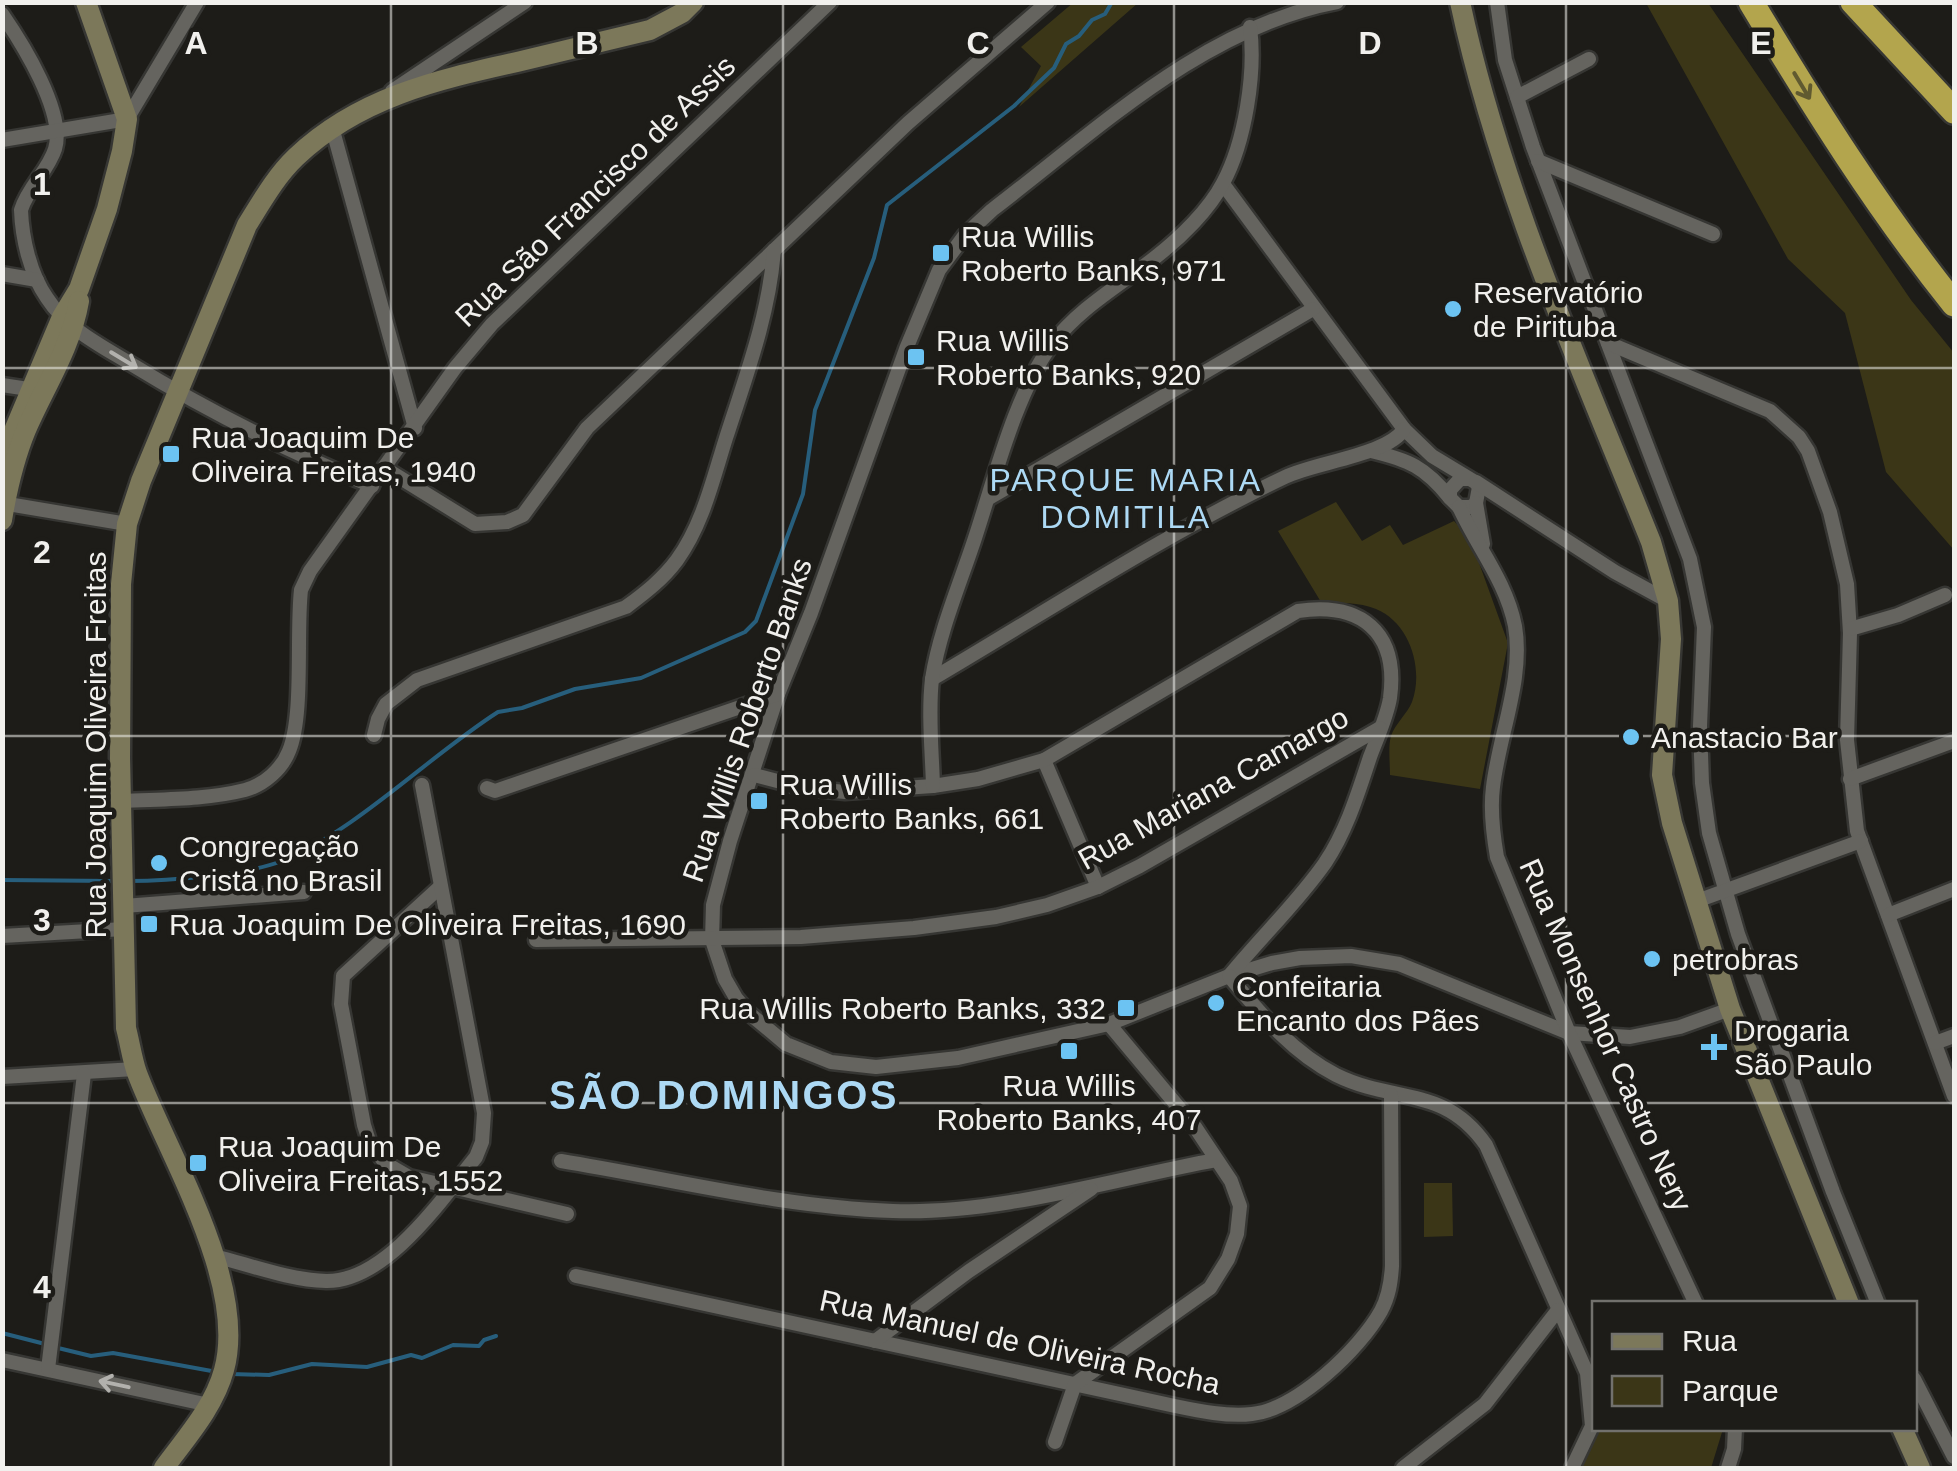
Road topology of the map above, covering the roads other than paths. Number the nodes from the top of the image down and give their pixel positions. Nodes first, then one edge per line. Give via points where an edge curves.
1 (86, 2) edge
2 (196, 2) edge
3 (524, 2) edge
4 (693, 2) edge
5 (830, 2) edge
6 (1048, 2) edge
7 (1337, 2) edge
8 (1460, 2) edge
9 (1497, 2) edge
10 (1752, 2) edge
11 (1853, 2) edge
12 (2, 14) edge
13 (1250, 28) junction
14 (1589, 59) dead end
15 (1517, 97) junction
16 (380, 100) junction
17 (1954, 111) edge
18 (127, 119) junction
19 (332, 127) junction
20 (58, 131) junction
21 (2, 140) edge
22 (1538, 161) junction
23 (1223, 184) junction
24 (1713, 234) dead end
25 (774, 250) junction
26 (2, 274) edge
27 (36, 280) junction
28 (1954, 304) edge
29 (1314, 310) junction
30 (68, 322) junction
31 (1608, 342) junction
32 (2, 385) edge
33 (38, 391) junction
34 (176, 393) junction
35 (415, 428) junction
36 (1404, 429) junction
37 (1416, 442) junction
38 (1370, 450) junction
39 (2, 459) edge
40 (1420, 467) junction
41 (386, 469) junction
42 (1472, 480) junction
43 (372, 486) junction
44 (989, 498) junction
45 (1477, 502) junction
46 (1454, 503) junction
47 (1512, 506) junction
48 (3, 509) edge
49 (127, 524) junction
50 (1484, 550) junction
51 (1945, 595) dead end
52 (1668, 601) junction
53 (1850, 630) junction
54 (932, 679) junction
55 (778, 694) junction
56 (1380, 728) junction
57 (374, 734) dead end
58 (1954, 742) edge
59 (1044, 760) junction
60 (754, 775) junction
61 (1850, 779) junction
62 (422, 785) dead end
63 (933, 786) junction
64 (487, 788) dead end
65 (123, 800) junction
66 (1862, 841) junction
67 (440, 887) junction
68 (1098, 887) junction
69 (1954, 889) edge
70 (1726, 891) junction
71 (304, 892) dead end
72 (124, 898) junction
73 (1694, 902) junction
74 (1888, 915) junction
75 (124, 929) junction
76 (2, 936) edge
77 (536, 940) dead end
78 (712, 940) junction
79 (1230, 976) junction
80 (1730, 1008) junction
81 (1108, 1024) junction
82 (1569, 1033) junction
83 (1954, 1036) edge
84 (1935, 1043) junction
85 (136, 1069) junction
86 (84, 1074) junction
87 (2, 1076) edge
88 (1390, 1095) junction
89 (1954, 1096) edge
90 (561, 1160) dead end
91 (1216, 1160) junction
92 (1097, 1185) junction
93 (452, 1187) junction
94 (567, 1214) dead end
95 (214, 1256) junction
96 (576, 1276) dead end
97 (1695, 1301) edge
98 (1849, 1301) edge
99 (1877, 1301) edge
100 (1558, 1310) junction
101 (874, 1341) junction
102 (2, 1360) edge
103 (48, 1364) junction
104 (1075, 1384) junction
105 (1917, 1384) edge
106 (212, 1400) junction
107 (1735, 1431) edge
108 (1903, 1431) edge
109 (1950, 1441) edge
110 (1055, 1442) dead end
111 (1954, 1457) edge
112 (1915, 1466) edge
113 (164, 1468) edge
114 (1403, 1468) edge
115 (1572, 1468) edge
116 (1728, 1468) edge

1 - 18 main road
2 - 18 street
3 - 16 street
4 - 16 main road, Rua Joaquim Oliveira Freitas via 650,30
5 - 35 street, Rua São Francisco de Assis via 492,324
6 - 25 street
7 - 13 street, Rua Willis Roberto Banks
8 - 52 main road via 1504,169 1651,542
9 - 15 street
10 -> 28 highway via 1820,116
11 - 17 highway
12 - 20 street
13 - 23 street via 1250,82
13 - 55 street, Rua Willis Roberto Banks via 1177,69 992,210 939,270
14 - 15 street
15 - 22 street
16 - 19 main road, Rua Joaquim Oliveira Freitas
18 - 20 street
18 - 30 main road via 107,210
19 - 34 main road, Rua Joaquim Oliveira Freitas via 294,158 247,225
19 - 35 street
20 - 21 street
20 - 27 street via 52,156 21,210
22 - 24 street
22 - 31 street
23 - 29 street
23 - 44 street via 1160,254 1072,320 1050,346 1028,384
25 - 41 street via 588,428 523,514 475,524
25 - 57 street via 755,349 701,516 678,559 626,608 417,680 386,704
26 - 27 street
27 - 30 street
29 - 36 street
29 - 44 street
30 - 33 main road
30 -> 34 street
31 - 53 street via 1770,411 1800,437 1830,512
31 - 70 street via 1690,559 1704,626 1702,783
32 - 33 street
33 - 39 main road
33 - 48 main road
34 - 43 street
34 - 49 main road, Rua Joaquim Oliveira Freitas
35 - 41 street, Rua São Francisco de Assis
36 - 37 street
36 - 38 street via 1392,443
37 - 40 street
37 - 42 street
38 - 40 street
38 - 54 street via 1313,464 1218,510
40 - 46 street, Rua Monsenhor Castro Nery
41 - 43 street, Rua São Francisco de Assis
42 - 45 street via 1479,488
42 - 46 street via 1454,483
42 - 47 street
43 - 65 street, Rua São Francisco de Assis via 301,590 294,736 280,767 249,790
44 - 54 street
45 - 46 street
45 - 47 street
45 - 50 street, Rua Monsenhor Castro Nery
46 - 50 street, Rua Monsenhor Castro Nery
47 - 52 street
48 - 49 street
49 - 65 main road, Rua Joaquim Oliveira Freitas via 121,584
50 - 82 street, Rua Monsenhor Castro Nery via 1515,626 1515,664 1493,788 1497,857
51 - 53 street
52 - 73 main road via 1672,639 1662,775
53 - 61 street
54 - 63 street
55 - 60 street, Rua Willis Roberto Banks
55 - 64 street via 495,791
56 - 59 street via 1391,684 1376,629 1350,612 1322,608 1298,611
56 - 68 street, Rua Mariana Camargo
56 - 79 street via 1351,815 1326,860
58 - 61 street
59 - 63 street
59 - 68 street
60 - 63 street via 846,792
60 - 78 street, Rua Willis Roberto Banks via 717,891
61 - 66 street
62 - 67 street
65 - 72 main road, Rua Joaquim Oliveira Freitas
66 - 70 street
66 - 74 street
67 - 93 street via 484,1113 476,1157
67 - 93 street via 348,970 340,989 368,1141 385,1163 409,1177
68 - 78 street, Rua Mariana Camargo via 1013,913 914,928
69 - 74 street
70 - 73 street
70 - 99 street
71 - 72 street
72 - 75 main road, Rua Joaquim Oliveira Freitas
73 - 80 main road
74 - 84 street
75 - 76 street
75 - 85 main road, Rua Joaquim Oliveira Freitas via 125,1014
77 - 78 street, Rua Mariana Camargo
78 - 81 street, Rua Willis Roberto Banks via 725,979 750,1014 786,1044 831,1062 876,1067 958,1058
79 - 81 street, Rua Willis Roberto Banks
79 - 82 street, Rua Willis Roberto Banks via 1300,958 1351,956 1398,964
79 - 88 street via 1303,1055
80 - 82 street, Rua Willis Roberto Banks via 1630,1037
80 - 98 main road
81 - 91 street
82 - 97 street, Rua Monsenhor Castro Nery
83 - 84 street
84 - 89 street
85 - 86 street
85 - 95 main road, Rua Joaquim Oliveira Freitas
86 - 87 street
86 - 103 street
88 - 100 street via 1441,1104 1474,1128
88 - 104 street, Rua Manuel de Oliveira Rocha via 1391,1286 1373,1324 1340,1361 1277,1407 1250,1414 1183,1408
90 - 92 street via 810,1204 896,1212
91 - 92 street
91 - 104 street via 1240,1206 1237,1234 1210,1288
92 - 101 street
93 - 94 street
93 - 95 street via 394,1252 344,1278 306,1278
95 - 106 main road, Rua Joaquim Oliveira Freitas via 228,1318 226,1357
96 - 101 street, Rua Manuel de Oliveira Rocha
100 - 114 street via 1485,1404
100 - 115 street via 1591,1392 1592,1426
101 - 104 street, Rua Manuel de Oliveira Rocha
102 - 103 street
106 -> 103 street
104 - 110 street
105 - 109 street
106 - 113 main road, Rua Joaquim Oliveira Freitas
107 - 116 street
108 - 112 main road
109 - 111 street

